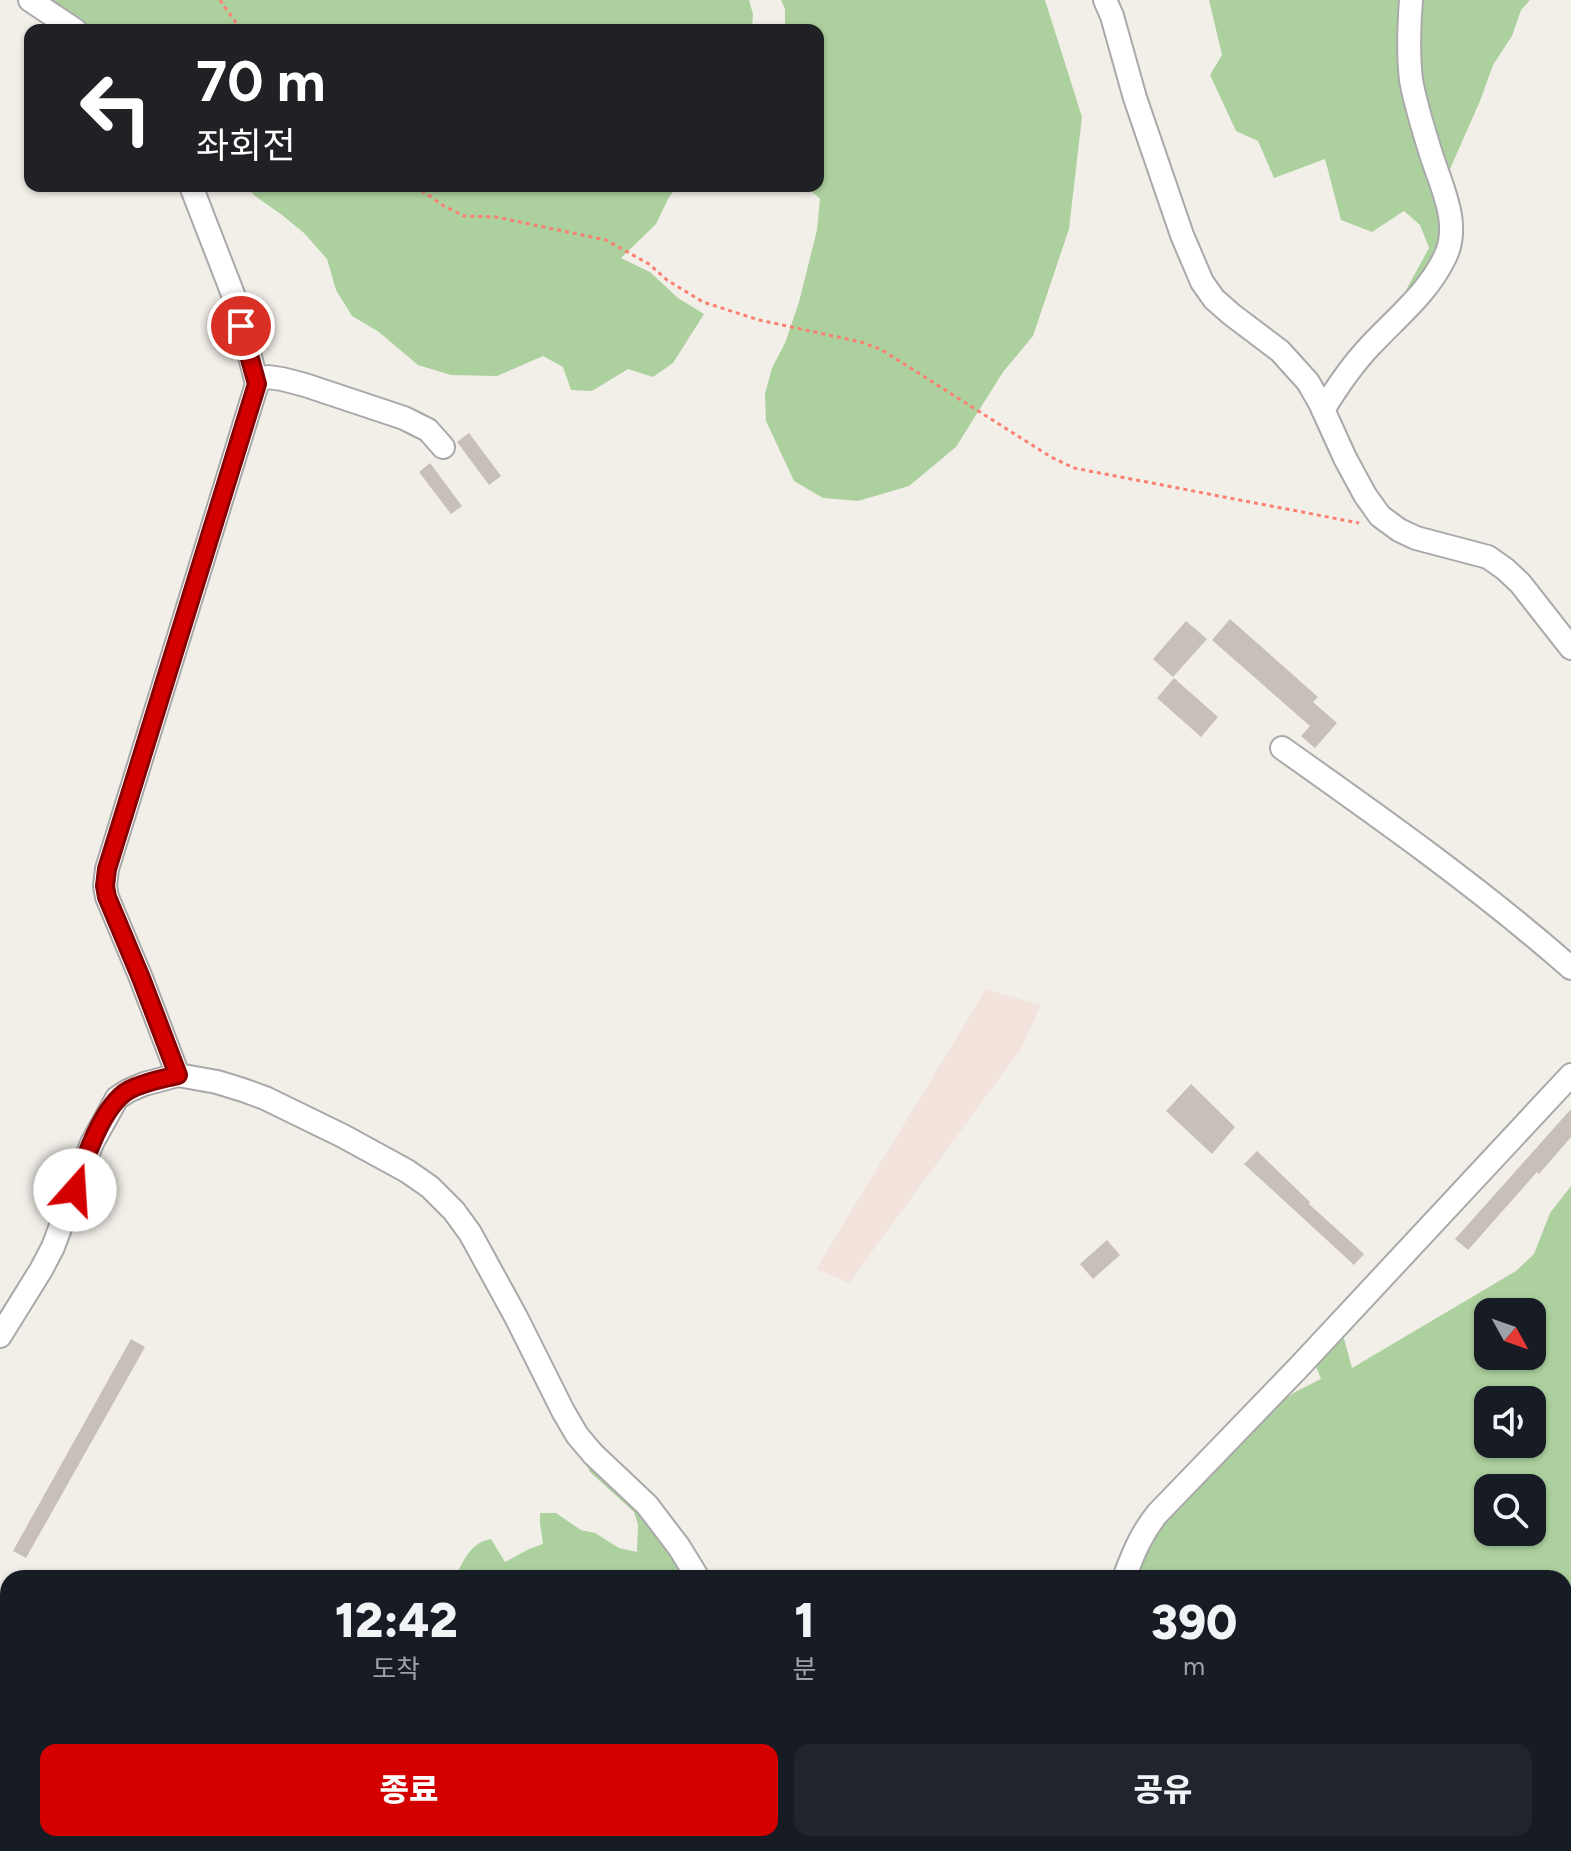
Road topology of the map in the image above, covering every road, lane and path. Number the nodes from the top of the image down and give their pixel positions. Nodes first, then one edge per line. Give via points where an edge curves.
1 (30, 0) edge
2 (220, 0) edge
3 (1105, 0) edge
4 (1411, 0) edge
5 (66, 24) edge
6 (237, 24) edge
7 (193, 192) edge
8 (424, 192) edge
9 (257, 384) junction
10 (1323, 410) junction
11 (443, 447) dead end
12 (1369, 525) dead end
13 (1571, 648) edge
14 (1282, 748) dead end
15 (1571, 968) edge
16 (178, 1075) junction
17 (1571, 1075) edge
18 (0, 1336) edge
19 (693, 1570) edge
20 (1127, 1570) edge

1 - 5 street
2 - 6 path
3 - 10 street via 1202,282 1214,299 1280,351 1308,382
4 - 10 street via 1411,80 1452,233 1432,281 1368,347
7 - 9 street via 236,302
8 - 12 path via 464,216 496,217 606,240 703,302 882,350 1074,468
9 - 11 street via 268,377 282,379 390,413 428,430
9 - 16 street via 105,886
10 - 13 street via 1380,516 1416,538 1488,557 1520,583
14 - 15 street via 1468,882
16 - 18 street via 117,1098 92,1143 53,1247
16 - 19 street via 265,1098 430,1187 470,1233 577,1435 647,1505
17 - 20 street via 1157,1514

